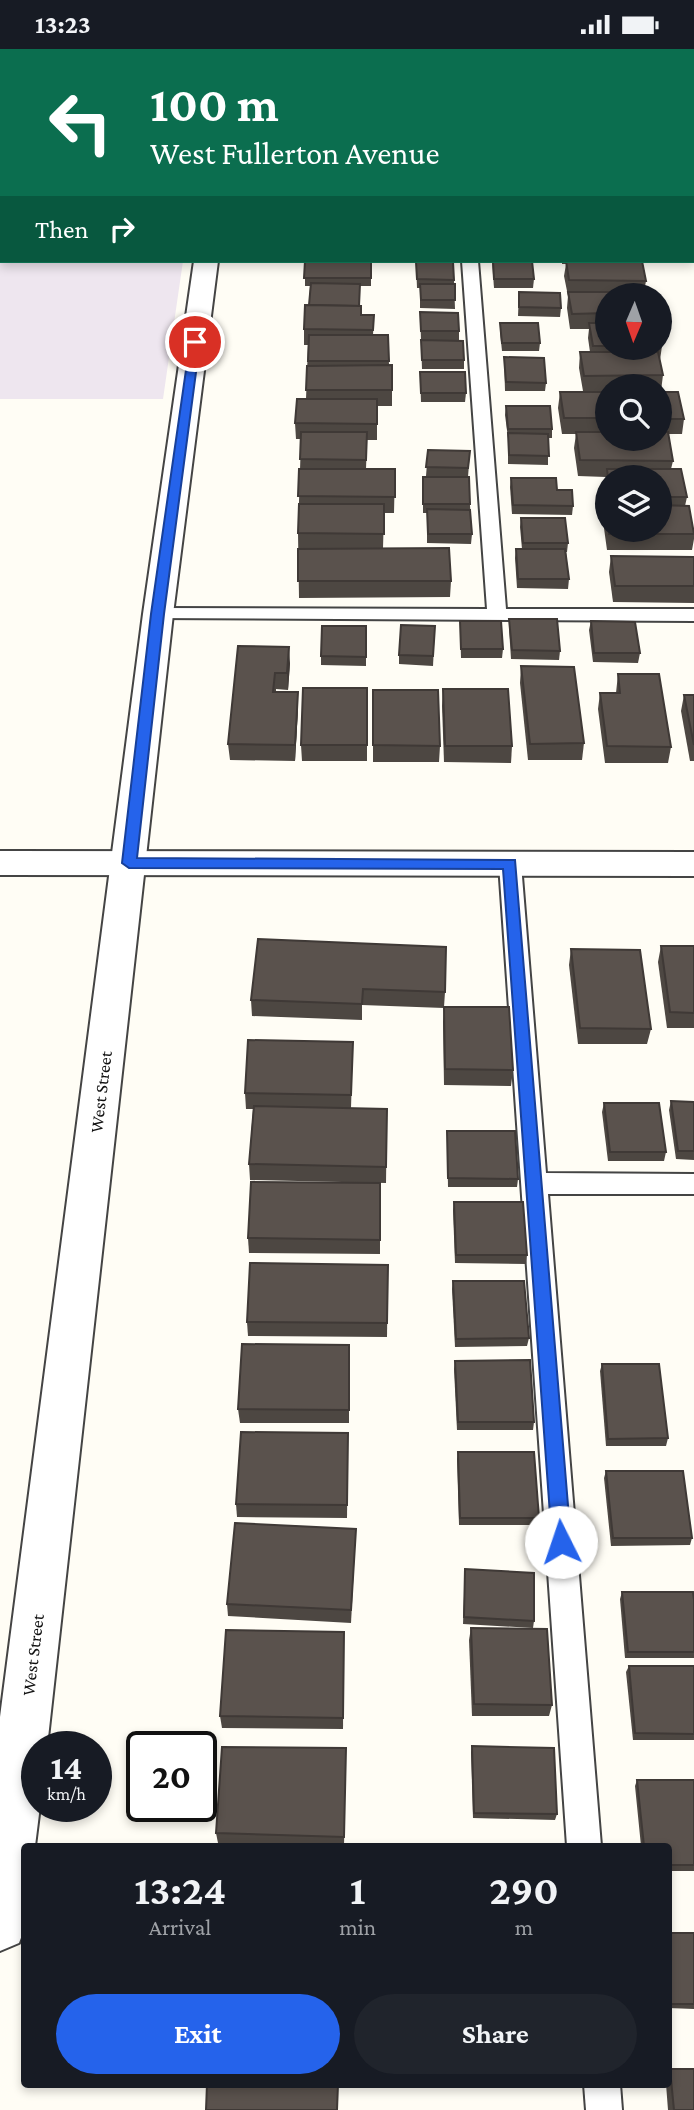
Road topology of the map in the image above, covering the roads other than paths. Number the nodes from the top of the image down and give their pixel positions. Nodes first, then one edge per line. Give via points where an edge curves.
1 (206, 263) edge
2 (470, 263) edge
3 (158, 614) junction
4 (497, 615) junction
5 (694, 615) edge
6 (0, 863) edge
7 (129, 863) junction
8 (510, 864) junction
9 (694, 864) edge
10 (534, 1183) junction
11 (694, 1184) edge
12 (584, 1843) edge
13 (0, 1924) edge
14 (602, 2088) edge
15 (604, 2110) edge

1 - 3 street, West Street
2 - 4 lane
3 - 4 lane
3 - 7 street, West Street
4 - 5 lane
6 - 7 street
7 - 8 street
7 - 13 street, West Street
8 - 9 street
8 - 10 lane
10 - 11 lane
10 - 12 lane
14 - 15 lane

